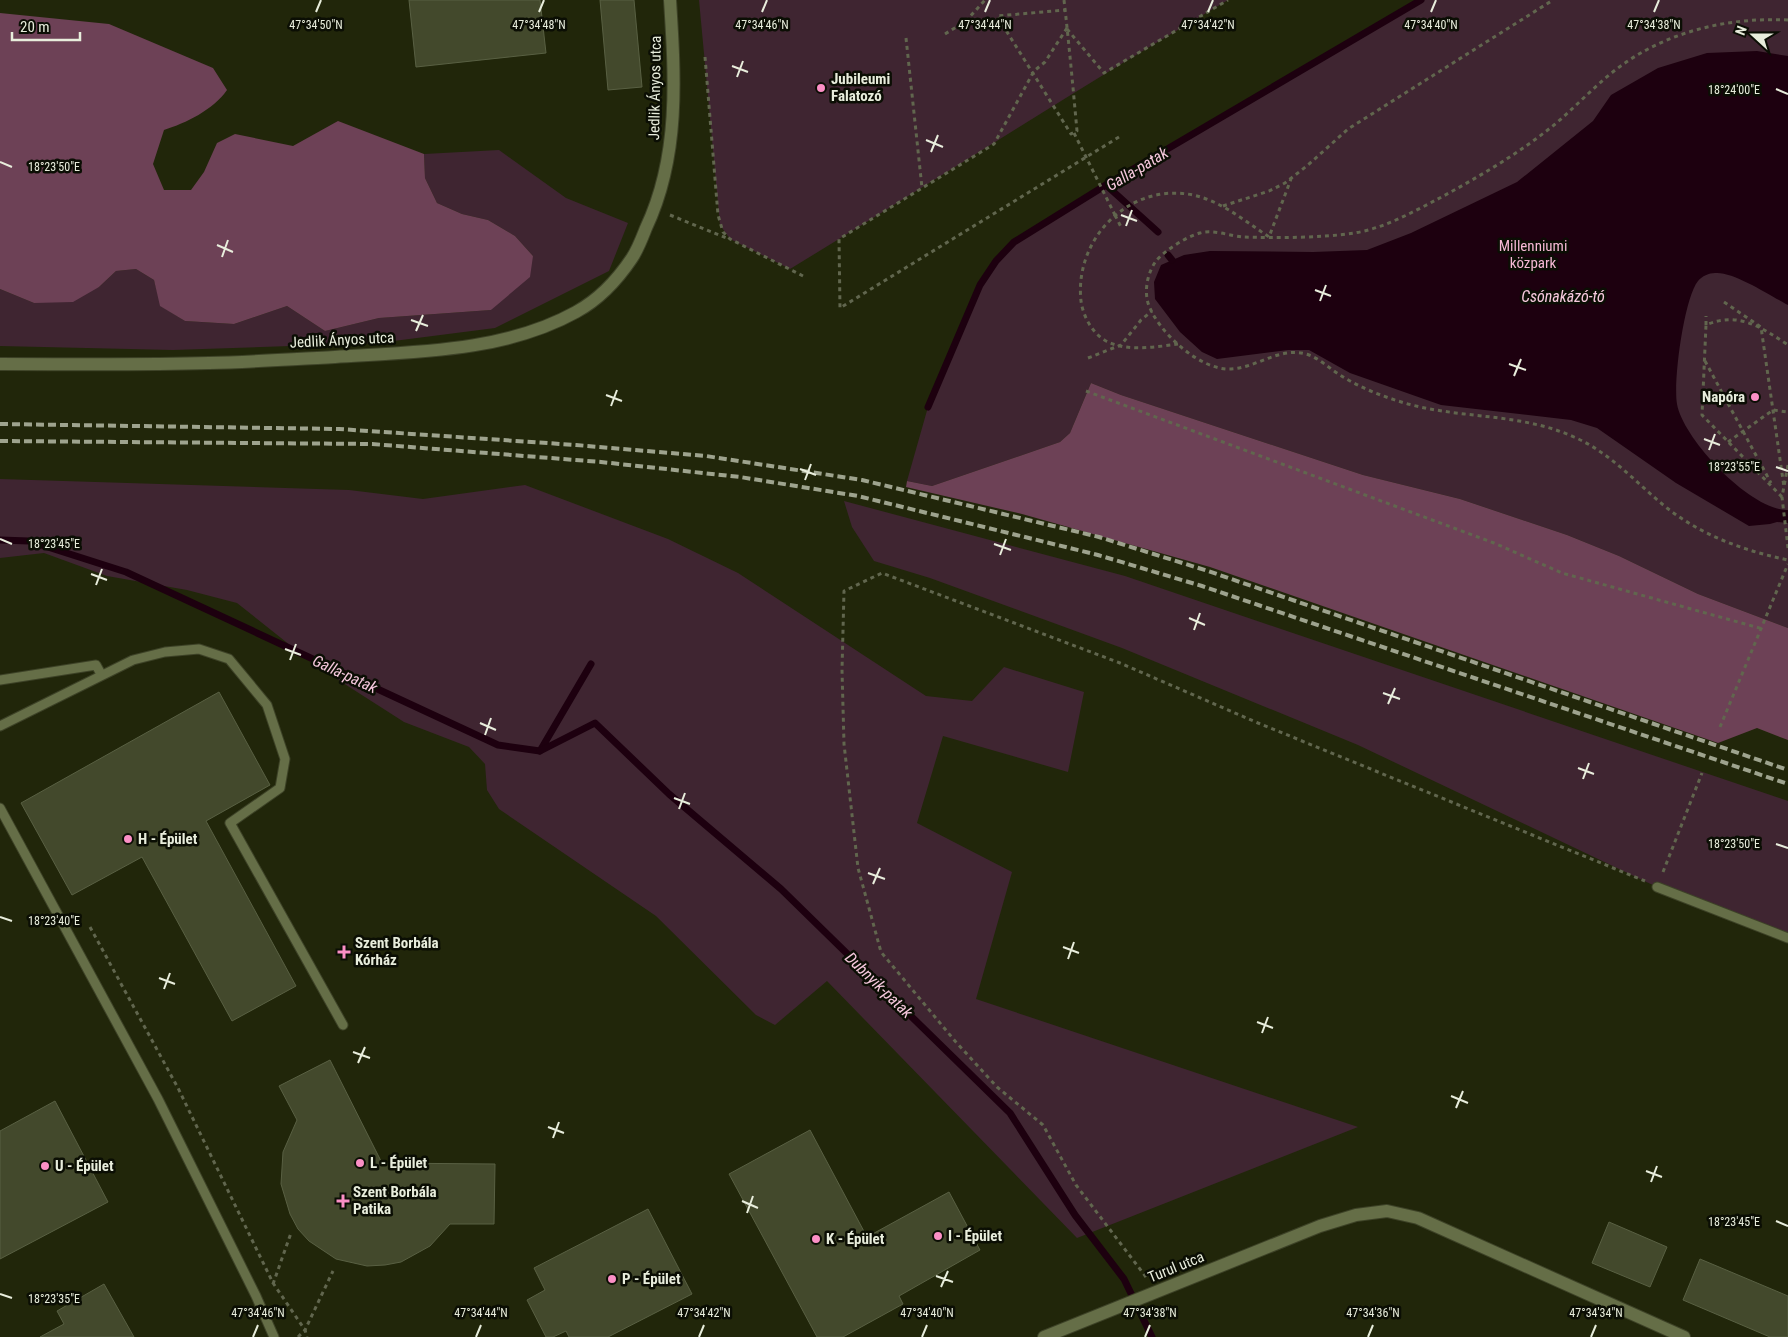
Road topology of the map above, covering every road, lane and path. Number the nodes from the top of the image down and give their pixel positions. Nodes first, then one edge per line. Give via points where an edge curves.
1 (670, 0) edge
2 (986, 0) edge
3 (1064, 0) edge
4 (1228, 0) edge
5 (1553, 0) edge
6 (1065, 10) junction
7 (1788, 20) edge
8 (1067, 28) junction
9 (945, 34) dead end
10 (906, 38) dead end
11 (704, 58) dead end
12 (1034, 71) junction
13 (1074, 133) junction
14 (1119, 137) dead end
15 (1291, 179) junction
16 (922, 188) junction
17 (1222, 206) junction
18 (655, 210) junction
19 (1115, 215) junction
20 (1121, 227) dead end
21 (1269, 237) junction
22 (730, 239) junction
23 (803, 276) dead end
24 (1724, 302) dead end
25 (1152, 311) junction
26 (1706, 316) dead end
27 (1706, 326) junction
28 (1761, 327) junction
29 (1178, 344) junction
30 (1122, 345) junction
31 (1788, 345) edge
32 (1088, 358) dead end
33 (1704, 360) junction
34 (0, 364) edge
35 (1086, 391) dead end
36 (1773, 410) junction
37 (1788, 412) edge
38 (1743, 431) junction
39 (1728, 442) junction
40 (1788, 465) edge
41 (1784, 487) junction
42 (1773, 488) junction
43 (1782, 500) junction
44 (1788, 548) edge
45 (1788, 560) edge
46 (1788, 564) edge
47 (1763, 628) junction
48 (101, 674) junction
49 (0, 680) edge
50 (0, 726) edge
51 (1720, 727) dead end
52 (1702, 773) dead end
53 (0, 808) edge
54 (1657, 886) junction
55 (90, 927) dead end
56 (1788, 938) edge
57 (343, 1025) dead end
58 (291, 1233) dead end
59 (333, 1271) dead end
60 (273, 1283) junction
61 (1158, 1291) junction
62 (256, 1296) junction
63 (305, 1330) junction
64 (1049, 1336) edge
65 (274, 1337) edge
66 (298, 1337) edge
67 (307, 1337) edge
68 (1684, 1337) edge

1 - 18 street, Jedlik Ányos utca via 674,58 673,125 667,168
2 - 9 path via 966,20
3 - 6 path
4 - 8 path via 1104,73
5 - 15 path via 1348,129
6 - 8 path
6 - 12 path via 997,16
7 - 21 path via 1718,23 1653,46 1610,74 1554,125 1508,159 1397,218 1353,234
8 - 12 path via 1045,62
8 - 13 path via 1077,131
10 - 16 path
11 - 22 path via 718,215 723,232
12 - 13 path via 1071,134
12 - 16 path via 994,144
13 - 19 path, bridge
14 - 16 path via 840,308 839,239
15 - 17 path via 1277,188
15 - 21 path
17 - 19 path via 1191,195 1159,195
17 - 21 path
18 - 22 path
18 - 34 street, Jedlik Ányos utca via 632,258 602,294 575,312 537,328 474,346 210,363
19 - 20 path
19 - 30 path via 1088,251 1080,295 1085,316 1094,331 1106,341
21 - 25 path via 1202,232 1169,250 1159,258 1148,278 1147,299
22 - 23 path
24 - 28 path
25 - 29 path via 1165,332
25 - 30 path
26 - 27 path
27 - 28 path via 1722,318
27 - 33 path
28 - 31 path
28 - 36 path
29 - 30 path
29 - 45 path via 1205,362 1229,370 1287,353 1306,354 1356,384 1408,404 1462,414 1519,419 1554,429 1617,463 1692,525 1748,551
30 - 32 path
33 - 38 path
33 - 39 path via 1702,415
35 - 47 path via 1494,543 1562,573
36 - 37 path
36 - 38 path
36 - 41 path
38 - 39 path
38 - 42 path
39 - 42 path
40 - 41 path
41 - 43 path
42 - 43 path
43 - 44 path
46 - 47 path
47 - 51 path
48 - 49 lane via 96,665
48 - 50 lane
48 - 57 lane via 133,660 165,652 199,649 229,659 267,705 285,759 280,788 230,823
52 - 54 path
53 - 62 lane via 158,1099
54 - 56 lane
54 - 61 path via 1120,663 882,573 844,592 844,744 858,868 881,952 997,1087 1043,1125 1088,1201
55 - 60 path via 178,1088
58 - 60 path
59 - 63 path
60 - 62 path
60 - 63 path
61 - 64 street, Turul utca
61 - 68 street, Turul utca via 1320,1226 1356,1215 1387,1211 1418,1218
62 - 65 lane
63 - 66 path
63 - 67 path

